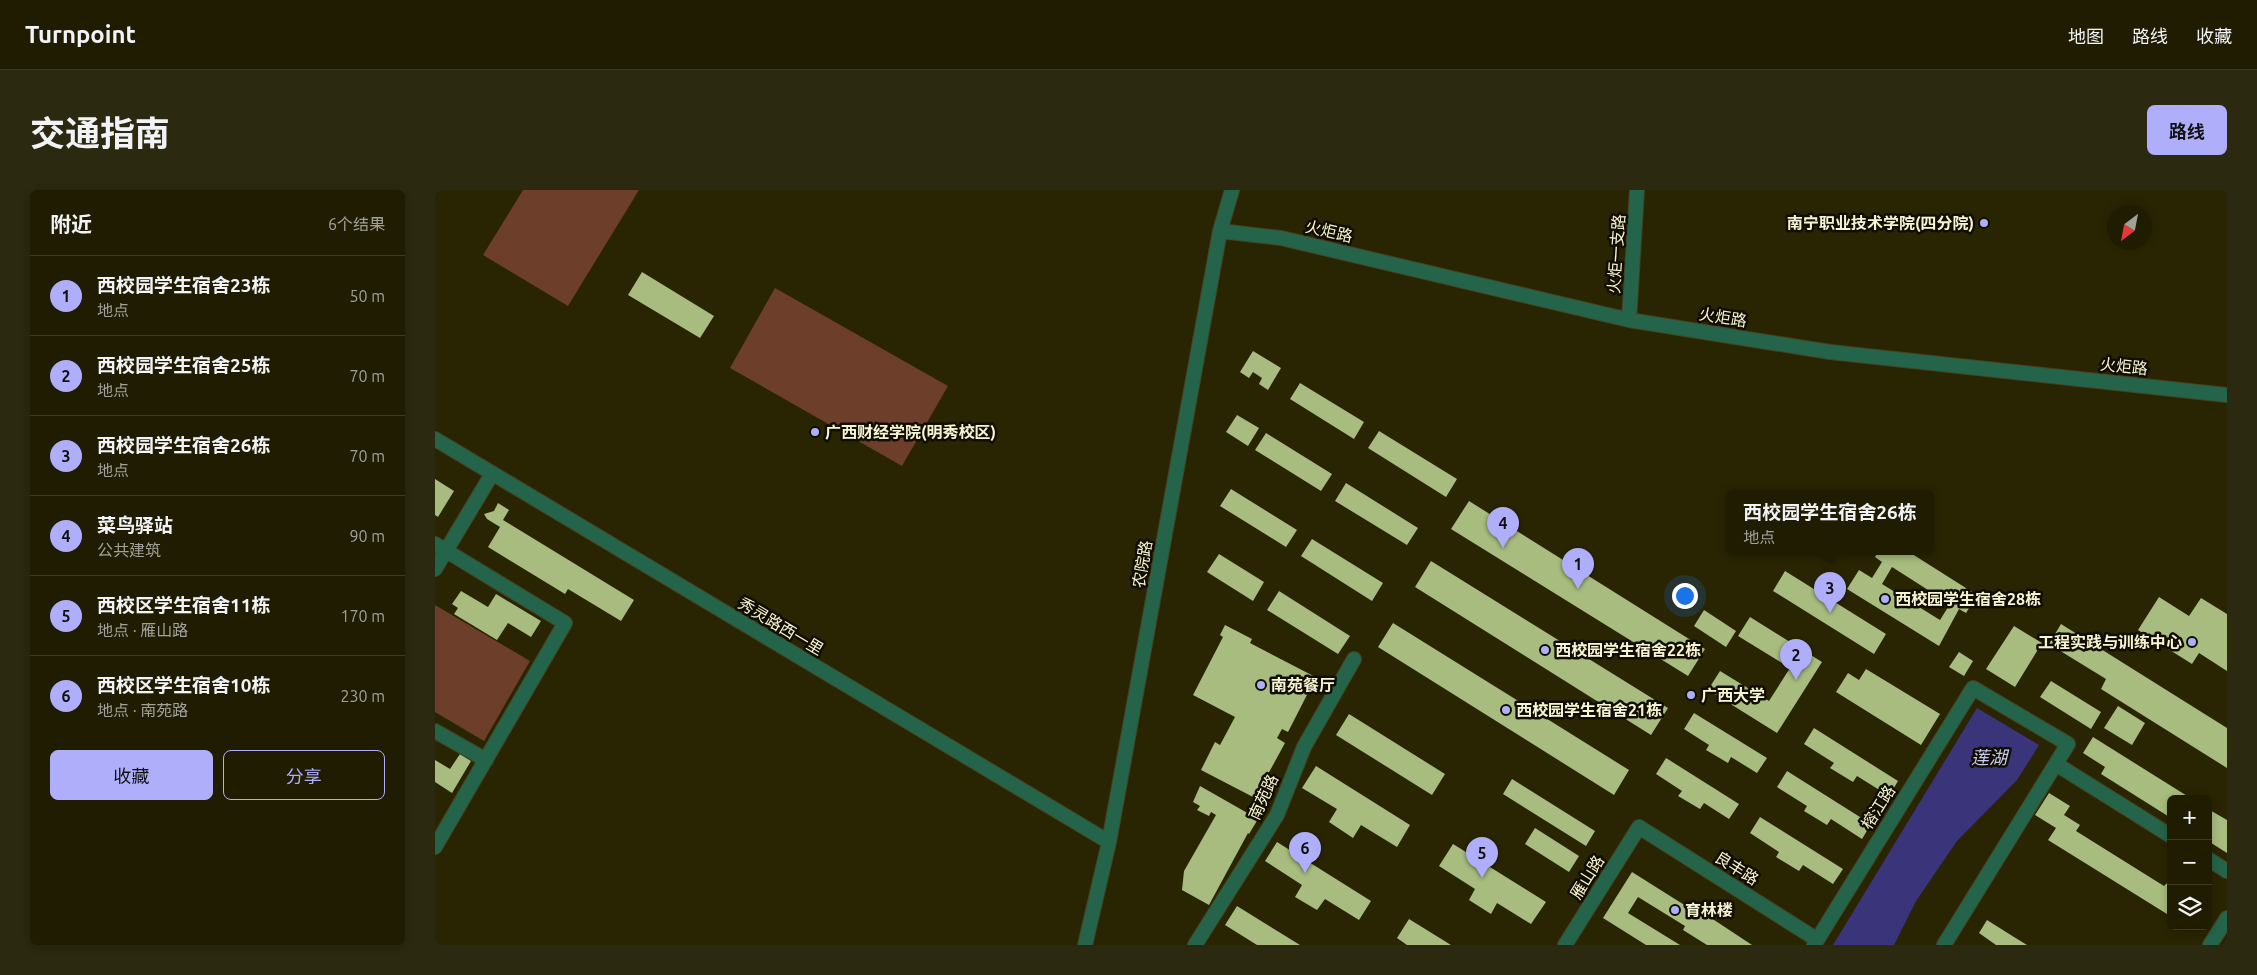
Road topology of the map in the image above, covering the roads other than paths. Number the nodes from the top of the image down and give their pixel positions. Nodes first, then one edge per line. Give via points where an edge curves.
1 (1232, 190) edge
2 (1637, 190) edge
3 (1220, 231) junction
4 (1629, 320) junction
5 (2227, 396) edge
6 (435, 439) edge
7 (492, 474) junction
8 (440, 548) edge
9 (435, 569) edge
10 (1354, 659) dead end
11 (435, 731) edge
12 (486, 760) junction
13 (2056, 764) junction
14 (1639, 827) joint
15 (2167, 833) edge
16 (1109, 842) junction
17 (435, 847) edge
18 (2212, 862) edge
19 (2227, 871) edge
20 (2227, 918) edge
21 (1815, 942) edge
22 (1085, 945) edge
23 (1195, 945) edge
24 (1565, 945) edge
25 (1944, 945) edge
26 (2210, 945) edge

1 - 3 street, 农院路
2 - 4 street, 火炬一支路
3 - 4 street, 火炬路 via 1281,238
3 - 16 street, 农院路
4 - 5 street, 火炬路 via 1830,352
6 - 7 street, 秀灵路西一里
7 - 8 street
7 - 16 street, 秀灵路西一里
8 - 9 street
8 - 12 street via 565,623
10 - 23 street, 南苑路 via 1304,747 1277,815
11 - 12 street
12 - 17 street
13 - 15 street
13 - 21 street, 榕江路 via 2067,744 1973,688
13 - 25 street
14 - 21 street, 良丰路
14 - 24 street, 雁山路
16 - 22 street, 农院路
18 - 19 street
20 - 26 street

